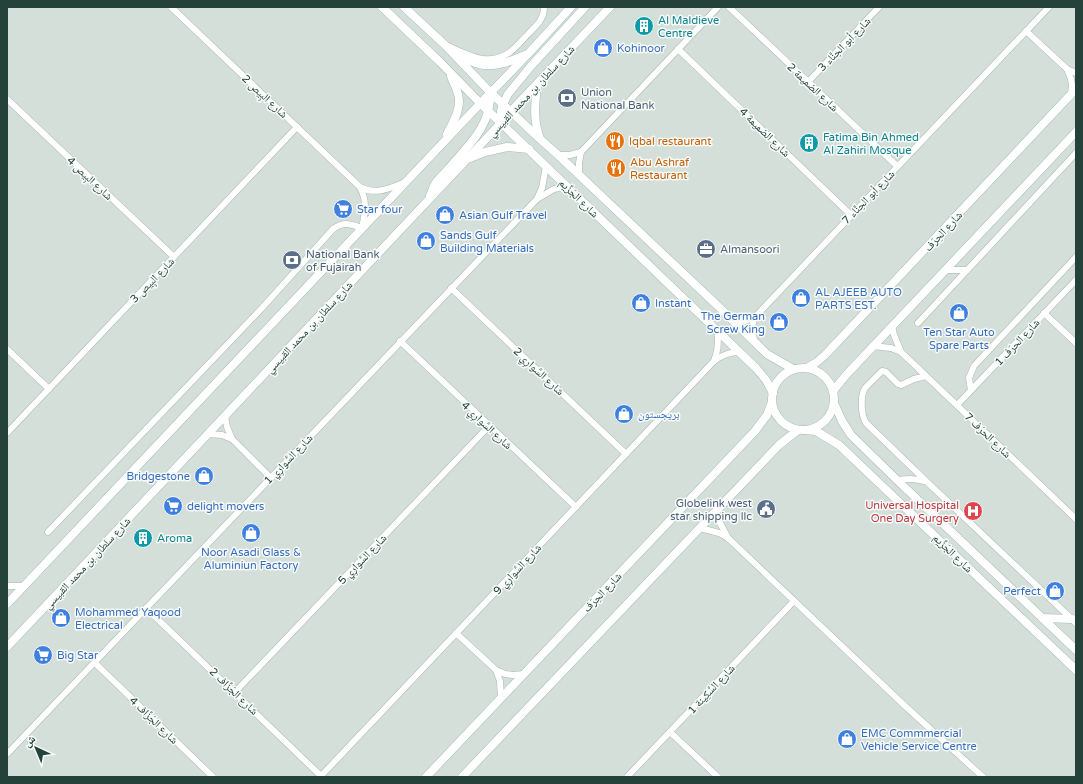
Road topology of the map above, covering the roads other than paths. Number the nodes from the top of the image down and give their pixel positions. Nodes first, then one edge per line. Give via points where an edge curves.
1 (171, 7) edge
2 (382, 7) edge
3 (404, 7) edge
4 (544, 7) edge
5 (570, 7) edge
6 (585, 7) edge
7 (610, 7) edge
8 (718, 7) edge
9 (729, 7) edge
10 (880, 7) edge
11 (1049, 7) edge
12 (1026, 31) junction
13 (445, 45) junction
14 (678, 49) junction
15 (528, 54) junction
16 (456, 56) junction
17 (1067, 69) junction
18 (450, 73) junction
19 (1076, 73) edge
20 (808, 82) junction
21 (537, 84) junction
22 (490, 92) junction
23 (1073, 92) edge
24 (7, 99) edge
25 (480, 103) junction
26 (503, 104) junction
27 (489, 112) junction
28 (510, 112) junction
29 (501, 123) junction
30 (297, 127) junction
31 (1076, 132) edge
32 (540, 139) junction
33 (442, 143) junction
34 (529, 150) junction
35 (581, 152) junction
36 (1076, 153) edge
37 (558, 155) junction
38 (468, 159) junction
39 (546, 166) junction
40 (897, 166) junction
41 (579, 175) junction
42 (405, 183) junction
43 (359, 186) junction
44 (567, 186) junction
45 (537, 199) junction
46 (429, 200) junction
47 (851, 215) junction
48 (362, 228) junction
49 (174, 257) junction
50 (1076, 258) edge
51 (945, 270) junction
52 (967, 270) junction
53 (1076, 280) edge
54 (451, 288) junction
55 (1044, 313) junction
56 (754, 318) junction
57 (731, 320) junction
58 (918, 323) dead end
59 (892, 326) junction
60 (717, 331) junction
61 (400, 341) junction
62 (755, 343) junction
63 (1076, 343) edge
64 (873, 346) junction
65 (7, 349) edge
66 (740, 352) junction
67 (901, 352) junction
68 (714, 361) junction
69 (807, 368) junction
70 (793, 370) junction
71 (926, 376) junction
72 (49, 389) junction
73 (971, 390) junction
74 (833, 391) junction
75 (772, 392) junction
76 (772, 402) junction
77 (834, 403) junction
78 (957, 405) junction
79 (225, 416) junction
80 (488, 426) junction
81 (802, 430) junction
82 (7, 433) edge
83 (208, 434) junction
84 (232, 439) junction
85 (626, 454) junction
86 (914, 469) junction
87 (270, 478) junction
88 (906, 479) junction
89 (897, 480) junction
90 (927, 482) junction
91 (576, 507) junction
92 (716, 510) junction
93 (1076, 518) edge
94 (700, 528) junction
95 (48, 532) dead end
96 (728, 538) junction
97 (7, 586) edge
98 (24, 586) junction
99 (794, 601) junction
100 (7, 604) edge
101 (146, 608) junction
102 (1042, 618) junction
103 (1074, 621) edge
104 (456, 633) junction
105 (7, 647) edge
106 (1076, 650) edge
107 (94, 662) junction
108 (496, 670) junction
109 (1076, 670) edge
110 (524, 674) junction
111 (235, 692) junction
112 (501, 698) junction
113 (670, 732) junction
114 (7, 754) edge
115 (321, 776) edge
116 (213, 777) edge
117 (426, 777) edge
118 (462, 777) edge
119 (628, 777) edge
120 (718, 777) edge
121 (982, 777) edge

1 - 30 street, شارع البِيص 2
2 - 18 street, شارع الجَزِّيم
3 - 13 street, شارع الجَزِّيم
4 - 13 street via 538,23 513,50 501,57 483,59
5 - 15 street
6 - 26 street via 521,78
7 - 21 street, شارع سلطان بن محمد القبيسي
8 - 14 street
9 - 20 street, شارع الضميمة 2
10 - 20 street, شارع أبو الحِنَّاء 3
11 - 12 street, شارع أبو الحِنَّاء 7
12 - 17 street
12 - 40 street, شارع أبو الحِنَّاء 7
13 - 16 street, شارع الجَزِّيم
14 - 35 street
14 - 47 street, شارع الضميمة 4
15 - 16 street via 508,62 490,65
15 - 22 street
16 - 22 street, شارع الجَزِّيم
17 - 19 street
17 - 23 street
18 - 25 street, شارع الجَزِّيم
18 - 33 street via 459,102 455,118
20 - 40 street, شارع الضميمة 2
21 - 28 street, شارع سلطان بن محمد القبيسي
21 - 32 street via 534,105
22 - 25 street
22 - 26 street, شارع الجَزِّيم
22 - 27 street
23 - 69 street, شارع الحِرَف via 825,355
24 - 49 street, شارع البِيص 4
25 - 27 street, شارع الجَزِّيم
25 - 33 street
26 - 28 street, شارع الجَزِّيم
26 - 29 street
27 - 29 street, شارع الجَزِّيم
27 - 46 street via 486,121 470,144 434,184
28 - 29 street, شارع سلطان بن محمد القبيسي
28 - 32 street, شارع الجَزِّيم
29 - 34 street, شارع الجَزِّيم
29 - 38 street, شارع سلطان بن محمد القبيسي
30 - 43 street, شارع البِيص 2
30 - 49 street, شارع البِيص 3
31 - 51 street
32 - 37 street, شارع الجَزِّيم
33 - 42 street
34 - 38 street via 508,147
34 - 39 street, شارع الجَزِّيم
35 - 37 street
35 - 41 street
36 - 52 street
37 - 41 street, شارع الجَزِّيم
38 - 46 street, شارع سلطان بن محمد القبيسي
39 - 44 street, شارع الجَزِّيم
39 - 45 street, شارع السَّوارِي 1
40 - 47 street, شارع أبو الحِنَّاء 7
41 - 57 street, شارع الجَزِّيم
42 - 43 street, شارع البِيص 2 via 380,191
42 - 48 street
43 - 48 street, شارع البِيص 2 via 366,201
44 - 45 street, شارع السَّوارِي 1 via 554,189
44 - 60 street, شارع الجَزِّيم
45 - 54 street, شارع السَّوارِي 1
46 - 79 street, شارع سلطان بن محمد القبيسي
47 - 56 street, شارع أبو الحِنَّاء 7
48 - 95 street via 347,223 339,224 333,229 262,308
48 - 98 street
49 - 72 street, شارع البِيص 3
50 - 73 street via 974,366 970,378
51 - 52 street
51 - 59 street
52 - 58 street
53 - 55 street, شارع الحرَف 1
54 - 61 street, شارع السَّوارِي 1
54 - 85 street, شارع السَّوارِي 2
55 - 63 street
55 - 73 street, شارع الحرَف 1
56 - 57 street via 740,322
56 - 62 street via 752,333
57 - 62 street, شارع الجَزِّيم
59 - 64 street
59 - 67 street, شارع الحرَف 7
60 - 66 street, شارع الجَزِّيم
60 - 68 street via 718,349
61 - 80 street, شارع السَّوارِي 4
61 - 87 street, شارع السَّوارِي 1
62 - 70 street, شارع الجَزِّيم via 767,354
64 - 67 street, شارع الحرَف 7
64 - 74 street
65 - 72 street
66 - 68 street, شارع السَّوارِي 9 via 724,355
66 - 75 street, شارع الجَزِّيم via 766,380
67 - 71 street, شارع الحرَف 7
68 - 85 street, شارع السَّوارِي 9
69 - 70 street
69 - 74 street via 824,375
70 - 75 street via 780,378
71 - 78 street, شارع الحرَف 7
71 - 86 street via 901,385 882,371 862,394 863,418 866,423
72 - 82 street, شارع البِيص 3
73 - 78 street, شارع الحرَف 1
74 - 77 street
75 - 76 street
76 - 81 street via 780,420 791,428
76 - 110 street, شارع الحِرَف via 756,431
77 - 81 street via 824,422 812,429
77 - 89 street, شارع الجَزِّيم via 851,435
78 - 93 street, شارع الحرَف 7
79 - 83 street, شارع سلطان بن محمد القبيسي
79 - 84 street
80 - 91 street, شارع السَّوارِي 4
80 - 111 street, شارع السَّوارِي 5
81 - 92 street via 779,445
81 - 109 street, شارع الجَزِّيم via 816,431 839,445
83 - 84 street
83 - 105 street, شارع سلطان بن محمد القبيسي
84 - 87 street
85 - 91 street, شارع السَّوارِي 9
86 - 88 street
86 - 90 street
87 - 101 street, شارع السَّوارِي 1
88 - 89 street
88 - 90 street
89 - 102 street, شارع الجَزِّيم
90 - 103 street
91 - 104 street, شارع السَّوارِي 9
92 - 94 street
92 - 96 street
94 - 96 street
94 - 118 street
96 - 99 street
97 - 98 street
98 - 100 street
99 - 113 street, شارع السَّكِينة 1
99 - 121 street
101 - 107 street, شارع السَّوارِي 1
101 - 111 street, شارع الجَزَّاف 2
102 - 103 street
102 - 106 street, شارع الجَزِّيم
104 - 108 street
104 - 115 street, شارع السَّوارِي 9
107 - 114 street, شارع السَّوارِي 1
107 - 116 street, شارع الجَزَّاف 4
108 - 110 street via 505,674
108 - 112 street via 500,681
110 - 112 street, شارع الحِرَف
111 - 115 street, شارع الجَزَّاف 2
112 - 117 street, شارع الحِرَف
113 - 119 street, شارع السَّكِينة 1
113 - 120 street

